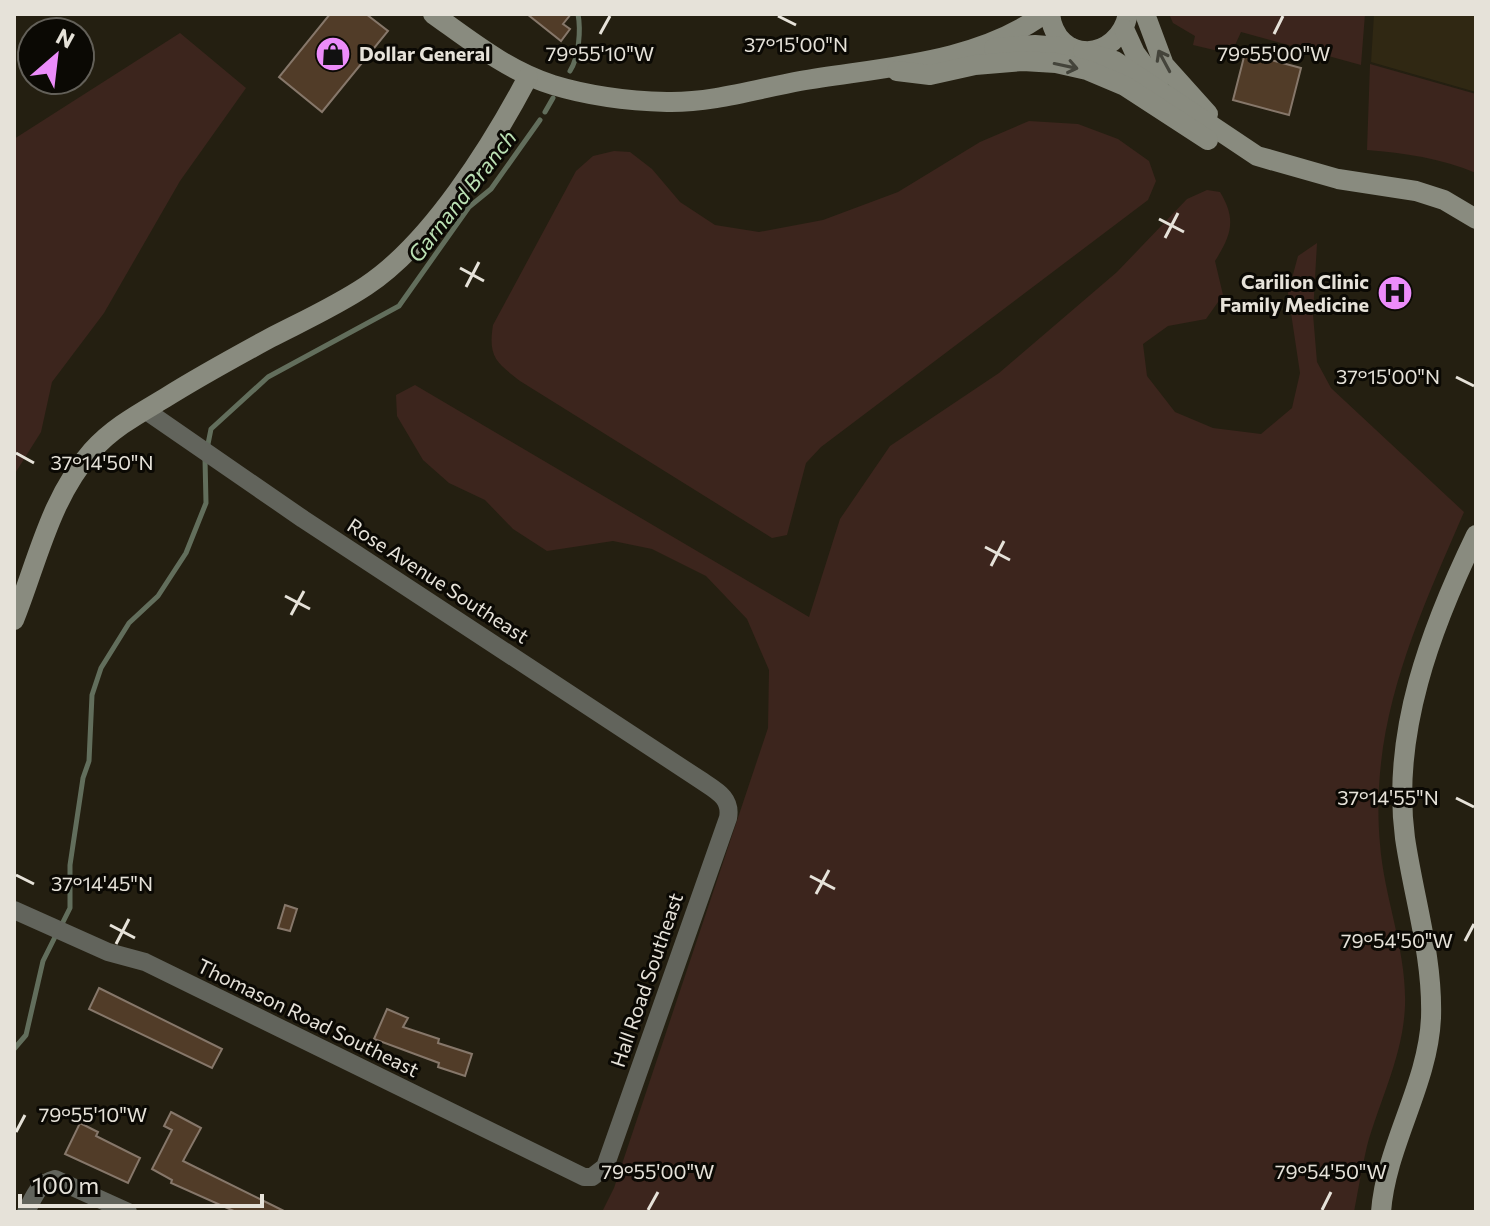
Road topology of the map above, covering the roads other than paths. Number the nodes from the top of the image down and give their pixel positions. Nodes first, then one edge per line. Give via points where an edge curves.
1 (433, 14) edge
2 (1047, 14) edge
3 (1145, 14) edge
4 (1126, 22) edge
5 (971, 50) junction
6 (1078, 50) junction
7 (878, 69) junction
8 (528, 77) junction
9 (1165, 94) junction
10 (1232, 141) junction
11 (1257, 156) junction
12 (1476, 219) edge
13 (145, 410) junction
14 (1476, 535) edge
15 (14, 620) edge
16 (709, 786) joint
17 (14, 910) edge
18 (579, 1174) joint
19 (26, 1212) edge
20 (128, 1212) edge
21 (1381, 1212) edge

1 - 8 main road
2 - 5 main road via 1015,34
2 - 6 main road via 1055,32
10 -> 3 main road via 1164,65
4 - 6 main road via 1115,41 1101,50
4 - 9 main road via 1135,53
5 - 6 main road via 1035,45
5 - 7 main road
6 - 9 main road via 1115,61
7 - 8 main road via 670,102 588,93
7 -> 11 main road via 930,75 1023,61 1072,67 1125,86 1219,147
8 - 13 main road via 467,175 422,236 385,272
9 - 10 main road
10 - 11 main road
11 - 12 main road via 1338,179 1416,191
13 - 15 main road via 113,432 77,469 52,518
13 - 16 street, Rose Avenue Southeast
14 - 21 main road via 1438,624 1407,732 1402,800 1428,959 1431,1023
16 - 18 street, Hall Road Southeast via 727,801 728,818 605,1167 592,1177
17 - 18 street, Thomason Road Southeast via 108,952 145,962
19 - 20 street via 39,1187 55,1179

